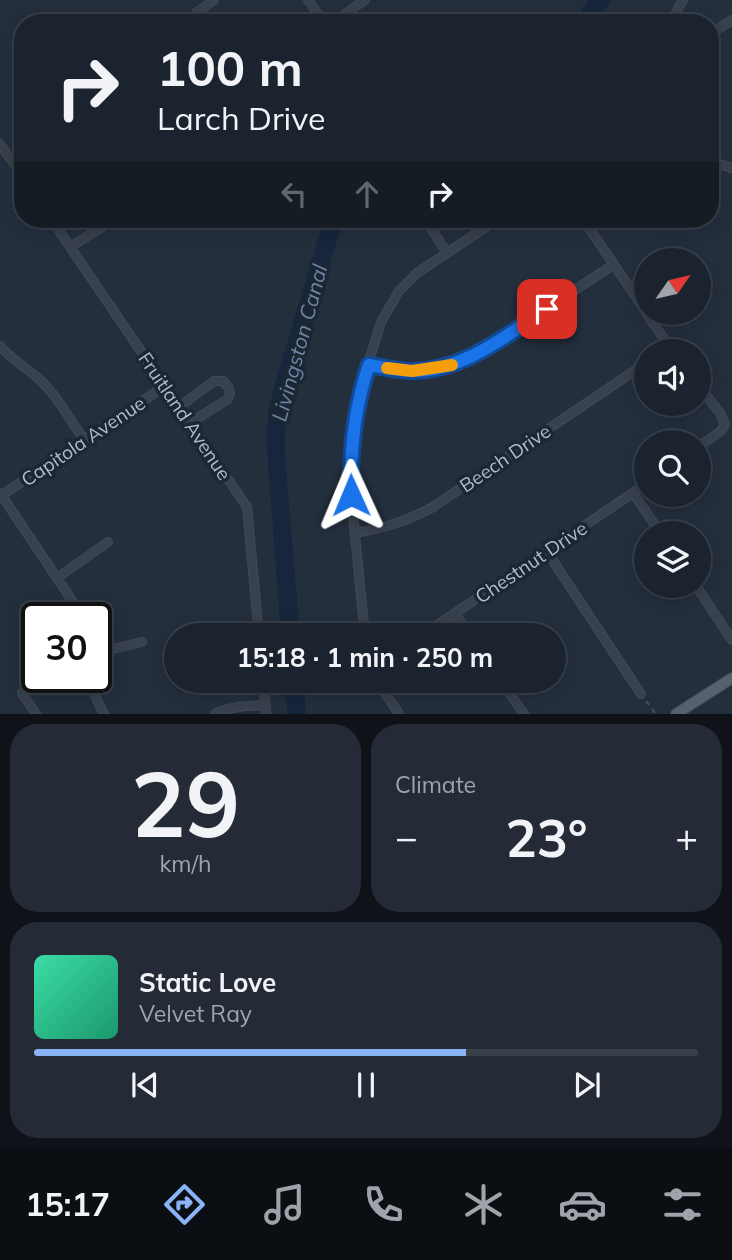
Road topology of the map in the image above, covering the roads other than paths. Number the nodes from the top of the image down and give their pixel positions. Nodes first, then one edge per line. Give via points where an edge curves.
1 (214, 0) edge
2 (365, 0) edge
3 (194, 14) edge
4 (345, 14) edge
5 (0, 144) edge
6 (14, 164) edge
7 (57, 228) edge
8 (101, 228) edge
9 (431, 228) edge
10 (484, 228) edge
11 (589, 228) edge
12 (70, 247) junction
13 (447, 253) junction
14 (614, 265) junction
15 (634, 295) edge
16 (0, 346) edge
17 (369, 365) junction
18 (634, 371) edge
19 (165, 386) junction
20 (711, 402) edge
21 (179, 407) junction
22 (190, 424) junction
23 (711, 438) edge
24 (84, 440) junction
25 (634, 493) edge
26 (1, 494) edge
27 (355, 533) junction
28 (108, 542) dead end
29 (547, 552) junction
30 (57, 578) junction
31 (704, 598) edge
32 (73, 602) edge
33 (455, 613) junction
34 (257, 623) edge
35 (364, 623) edge
36 (440, 623) edge
37 (462, 623) edge
38 (732, 640) edge
39 (142, 642) dead end
40 (112, 649) edge
41 (732, 678) edge
42 (22, 693) dead end
43 (94, 693) edge
44 (385, 693) edge
45 (509, 693) edge
46 (641, 694) road end
47 (266, 710) edge
48 (36, 714) edge
49 (104, 714) edge
50 (215, 714) edge
51 (399, 714) edge
52 (524, 714) edge
53 (676, 714) edge

1 - 3 street
2 - 4 street
5 - 6 street
7 - 12 street, Fruitland Avenue
8 - 12 street
9 - 13 street
10 - 13 street
11 - 14 street
12 - 19 street, Fruitland Avenue
13 - 17 street via 399,292 381,322
14 - 15 street
14 - 17 street via 468,359 412,371
16 - 24 street via 39,379
17 - 27 street via 360,390 350,461
18 - 27 street, Beech Drive via 433,506 406,521
19 - 21 street, Fruitland Avenue
19 - 24 street, Capitola Avenue
20 - 23 street via 725,424
21 - 22 street, Fruitland Avenue
21 - 22 street via 214,381 223,380 229,388 228,399
22 - 34 street, Fruitland Avenue via 247,507
24 - 26 street, Capitola Avenue
25 - 29 street, Chestnut Drive
26 - 30 street
27 - 35 street
28 - 30 street
29 - 33 street, Chestnut Drive
29 - 46 street
30 - 32 street
31 - 38 street
33 - 36 street, Chestnut Drive
33 - 37 street
39 - 40 street
41 - 53 main road
42 - 48 street
43 - 49 street
44 - 51 street
45 - 52 street
47 - 50 street via 243,706

